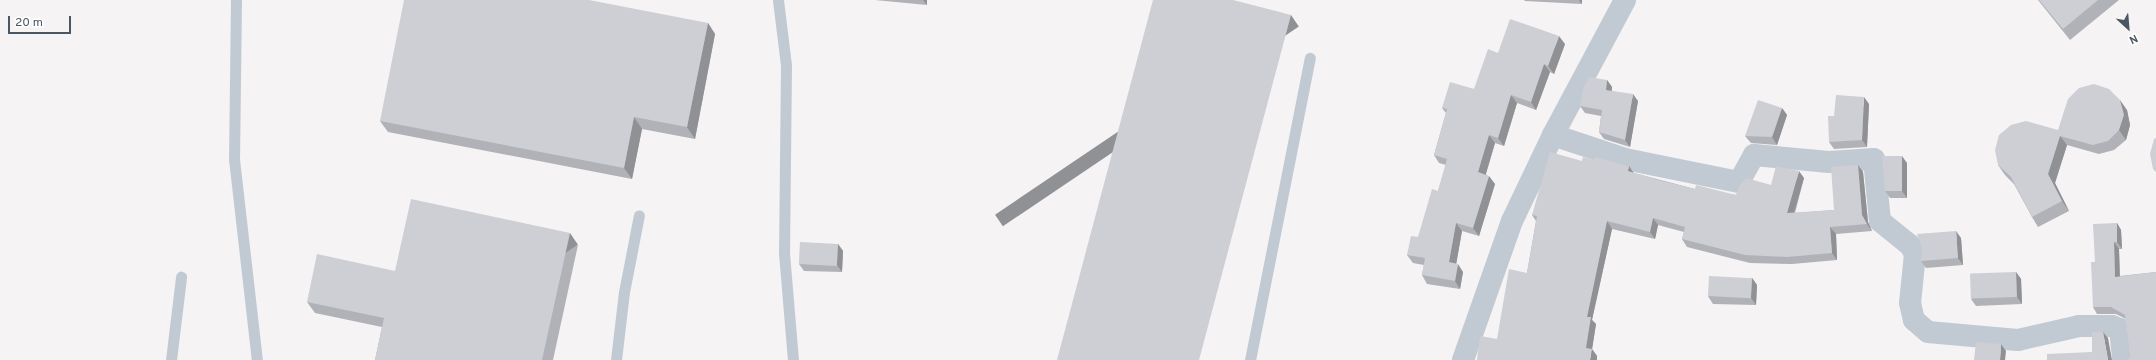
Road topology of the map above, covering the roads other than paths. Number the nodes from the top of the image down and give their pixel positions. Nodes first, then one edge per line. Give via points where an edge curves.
1 (236, 0) edge
2 (778, 0) edge
3 (1625, 0) edge
4 (1310, 58) dead end
5 (1553, 135) junction
6 (640, 215) dead end
7 (181, 277) dead end
8 (171, 360) edge
9 (257, 360) edge
10 (616, 360) edge
11 (793, 360) edge
12 (1250, 360) edge
13 (1463, 360) edge
14 (2123, 360) edge

1 - 9 lane via 234,159
2 - 11 lane via 786,65 784,253
3 - 5 street
4 - 12 lane
5 - 13 street via 1512,221
5 - 14 street via 1625,159 1739,182 1754,155 1829,162 1874,160 1880,221 1910,244 1914,254 1910,303 1914,320 1928,332 2018,340 2079,326 2112,326 2120,329
6 - 10 lane via 624,292
7 - 8 lane

